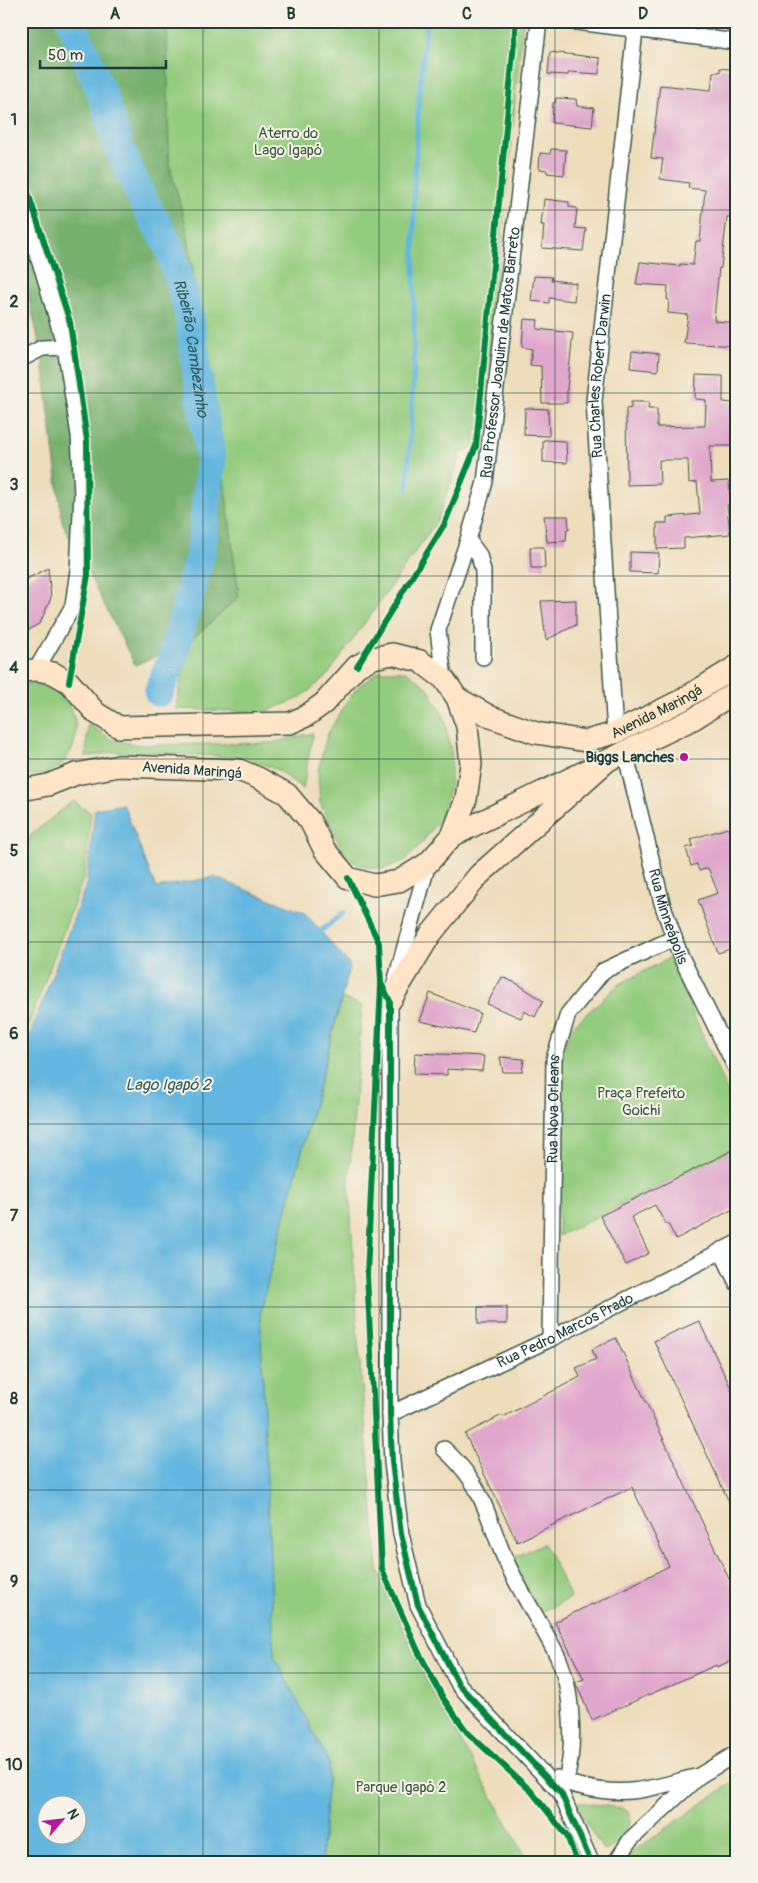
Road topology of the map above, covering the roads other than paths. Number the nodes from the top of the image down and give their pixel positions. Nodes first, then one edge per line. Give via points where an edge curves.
1 (539, 21) edge
2 (569, 21) edge
3 (636, 25) edge
4 (737, 42) edge
5 (21, 208) edge
6 (65, 347) junction
7 (21, 359) edge
8 (468, 540) junction
9 (483, 657) dead end
10 (737, 666) edge
11 (28, 671) edge
12 (444, 679) junction
13 (737, 691) edge
14 (457, 698) junction
15 (615, 733) junction
16 (625, 752) junction
17 (606, 762) junction
18 (21, 790) edge
19 (452, 836) junction
20 (428, 863) junction
21 (674, 938) junction
22 (390, 1001) junction
23 (737, 1070) edge
24 (737, 1243) edge
25 (721, 1250) junction
26 (737, 1283) edge
27 (550, 1339) junction
28 (390, 1414) junction
29 (444, 1449) dead end
30 (737, 1753) edge
31 (534, 1764) junction
32 (698, 1776) junction
33 (565, 1782) junction
34 (591, 1862) edge
35 (616, 1862) edge

1 - 8 street, Rua Professor Joaquim de Matos Barreto via 485,482
2 - 3 street
3 - 4 street
3 - 15 street, Rua Charles Robert Darwin via 594,401
5 - 6 street
6 - 7 street via 42,348
6 - 11 street via 79,435 82,495 78,570 73,606
8 - 9 street via 479,555 483,571
8 - 12 street, Rua Professor Joaquim de Matos Barreto via 438,630
10 - 15 main road, Avenida Maringá via 682,700
11 - 12 main road, Avenida Maringá via 53,673 69,682 96,713 119,727 290,722 306,716 324,703 357,666 392,654 420,661
12 - 14 main road, Avenida Maringá
13 - 16 main road, Avenida Maringá via 695,718
14 - 15 main road, Avenida Maringá via 491,717 536,733 586,741
14 - 19 main road, Avenida Maringá via 468,726 470,764 466,799
16 - 17 main road, Avenida Maringá
16 - 21 street, Rua Minneápolis via 662,903
17 - 19 main road, Avenida Maringá
17 - 22 main road via 479,875 430,934
18 - 20 main road, Avenida Maringá via 48,786 76,774 119,766 239,770 287,794 310,820 324,850 348,878 374,885 399,881
19 - 20 main road, Avenida Maringá
20 - 22 street
21 - 23 street, Rua Minneápolis
21 - 27 street, Rua Nova Orleans via 603,971 568,1014 554,1059
22 - 28 street
24 - 25 street, Rua Pedro Marcos Prado
25 - 26 street
25 - 27 street, Rua Pedro Marcos Prado
27 - 28 street, Rua Pedro Marcos Prado
28 - 31 street via 401,1534 418,1605 459,1685
29 - 33 street via 462,1467 479,1492 506,1562 558,1657 568,1696 571,1730 570,1767
30 - 32 street
31 - 33 street
31 - 34 street via 561,1793
32 - 33 street via 637,1792 620,1793
32 - 35 street via 631,1839

